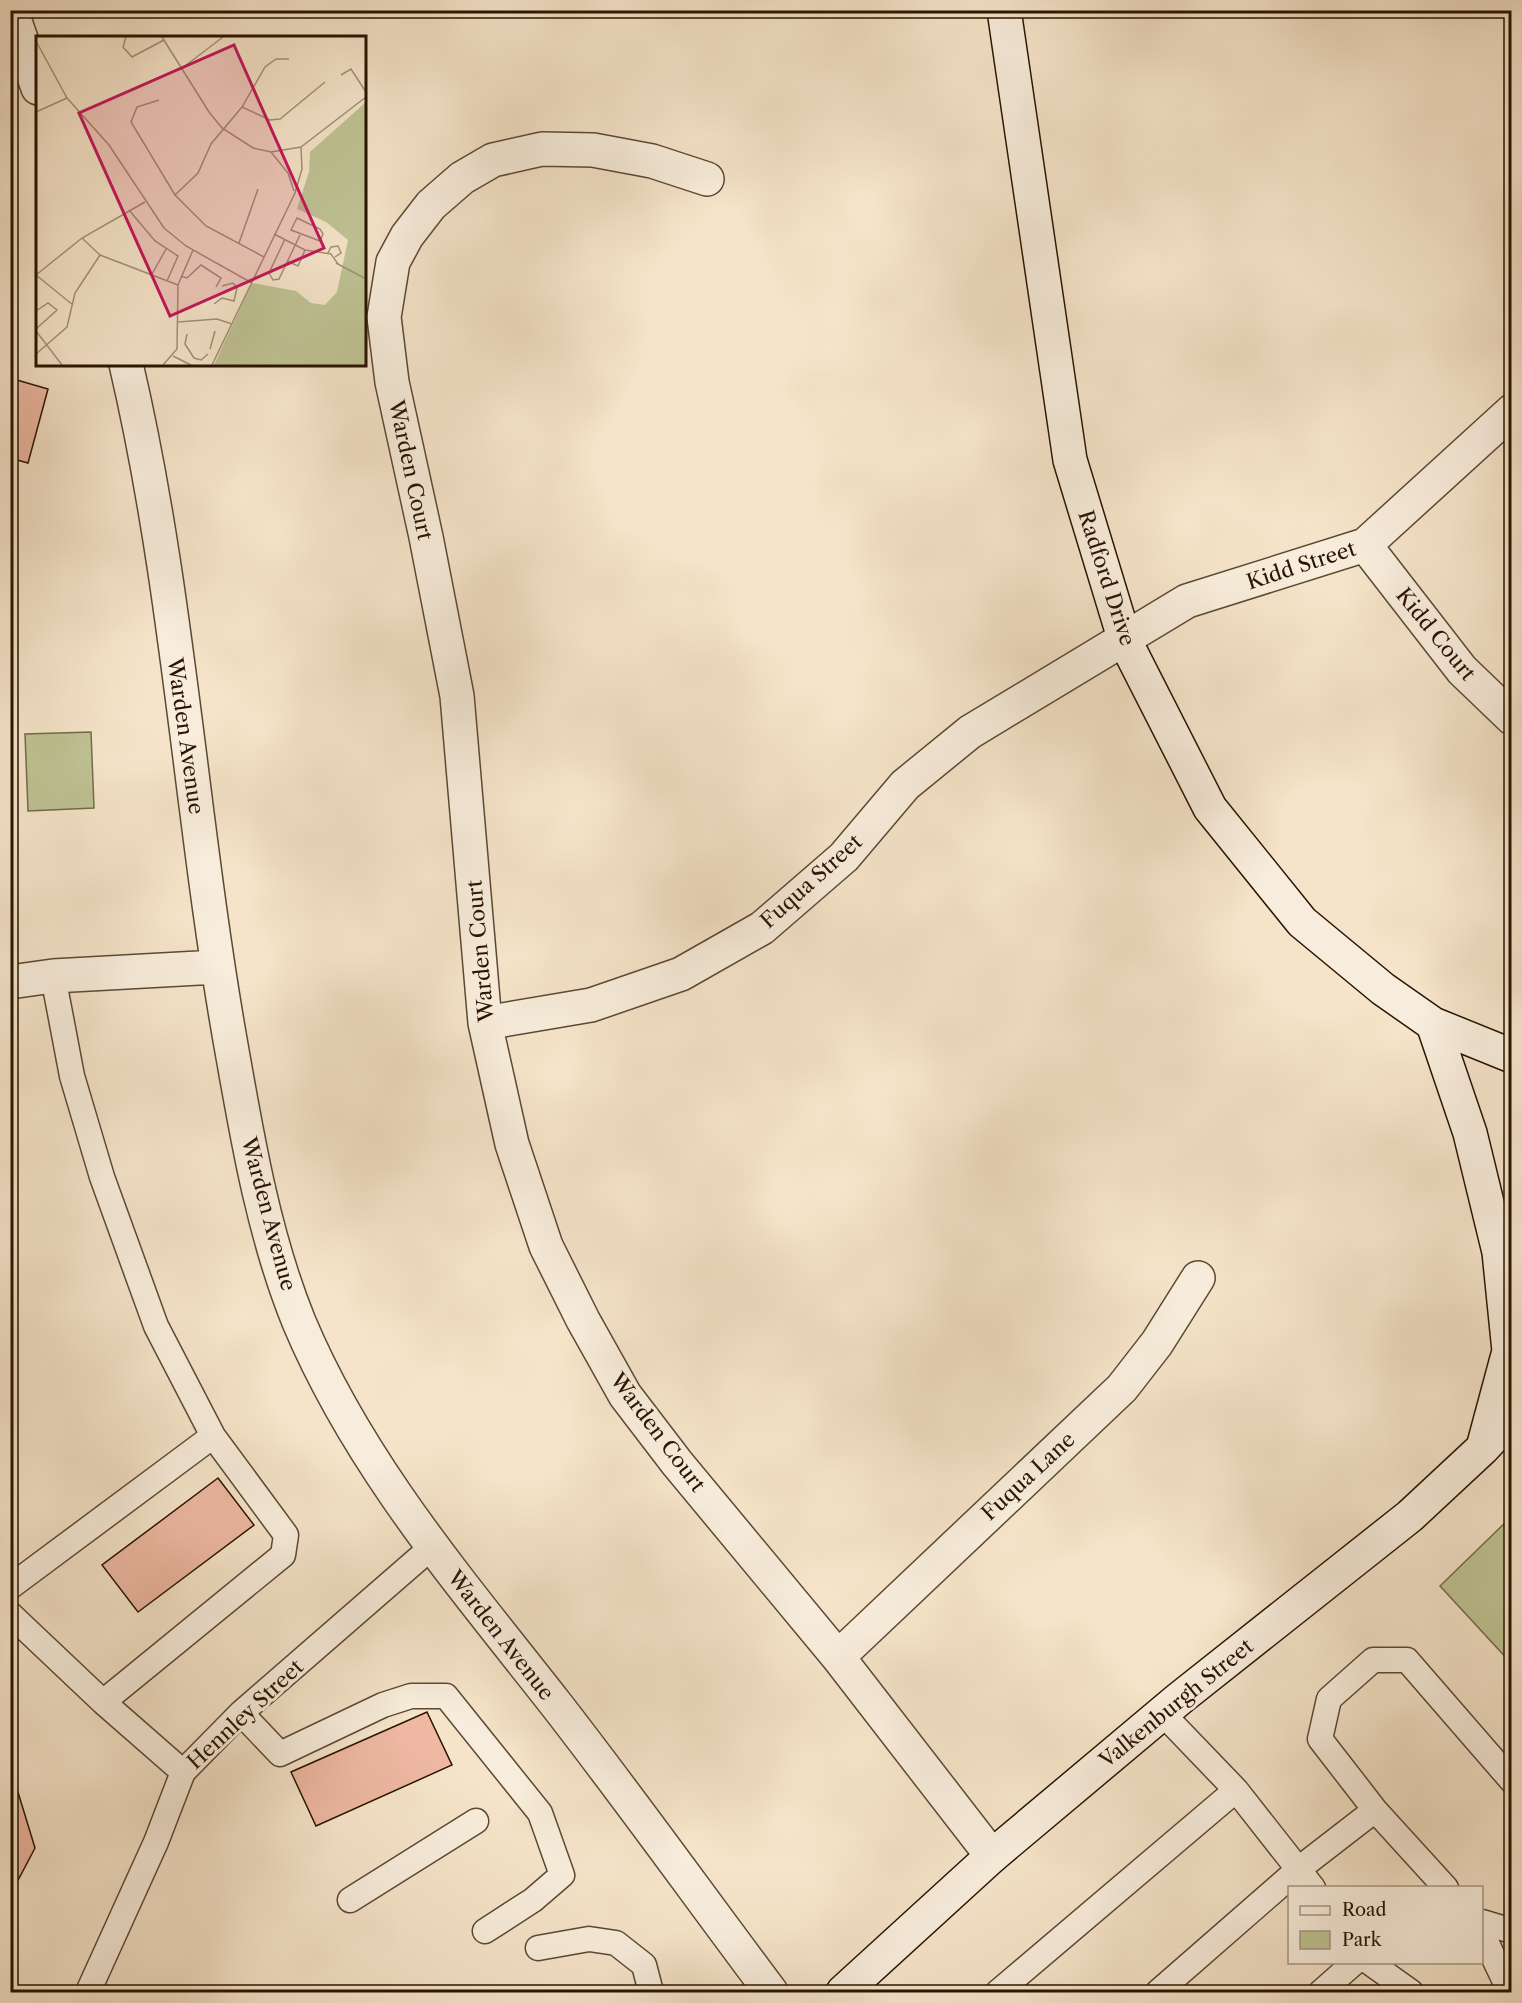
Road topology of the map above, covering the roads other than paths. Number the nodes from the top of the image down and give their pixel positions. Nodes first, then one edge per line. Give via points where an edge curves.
1 (10, 10) edge
2 (1004, 10) edge
3 (36, 82) edge
4 (707, 179) dead end
5 (126, 366) edge
6 (1512, 411) edge
7 (1365, 545) junction
8 (1125, 640) junction
9 (1512, 718) edge
10 (217, 967) junction
11 (54, 976) junction
12 (10, 982) edge
13 (485, 1023) junction
14 (1433, 1024) junction
15 (1512, 1056) edge
16 (1198, 1278) dead end
17 (1512, 1417) edge
18 (213, 1436) junction
19 (1483, 1448) junction
20 (433, 1546) junction
21 (10, 1587) edge
22 (10, 1614) edge
23 (838, 1657) junction
24 (104, 1702) junction
25 (241, 1713) junction
26 (1162, 1713) junction
27 (183, 1772) junction
28 (1512, 1781) edge
29 (1236, 1790) junction
30 (1375, 1810) junction
31 (476, 1821) dead end
32 (992, 1856) junction
33 (1307, 1878) edge
34 (1445, 1886) edge
35 (1288, 1893) edge
36 (350, 1900) dead end
37 (1483, 1922) edge
38 (485, 1931) dead end
39 (1512, 1931) edge
40 (1483, 1935) edge
41 (538, 1948) dead end
42 (1353, 1964) edge
43 (1372, 1964) edge
44 (1170, 1989) edge
45 (88, 1992) edge
46 (651, 1992) edge
47 (771, 1992) edge
48 (843, 1992) edge
49 (998, 1992) edge
50 (1321, 1992) edge
51 (1411, 1992) edge
52 (1510, 1992) edge

1 - 3 street
2 - 8 street, Radford Drive via 1070,460
4 - 13 street, Warden Court via 652,161 593,150 542,149 493,160 462,178 431,205 393,262 384,317 392,382 457,696
5 - 10 street, Warden Avenue via 160,536
6 - 7 street, Kidd Street
7 - 8 street, Kidd Street via 1187,601
7 - 9 street, Kidd Court via 1462,670
8 - 13 street, Fuqua Street via 970,732 905,785 844,857 762,928 681,974 591,1005
8 - 14 street, Radford Drive via 1210,808 1302,922 1383,989
10 - 11 street
10 - 20 street, Warden Avenue via 245,1125 271,1236 296,1313 330,1387 387,1484
11 - 12 street
11 - 18 lane via 72,1076 98,1166 156,1326
13 - 23 street, Warden Court via 512,1144 546,1246 583,1320 625,1395
14 - 15 street, Radford Drive
14 - 19 street via 1470,1133 1499,1252 1509,1351
16 - 23 street, Fuqua Lane via 1157,1343 1122,1388
17 - 19 street, Valkenburgh Street
18 - 21 lane
18 - 24 lane via 286,1535 282,1555
19 - 26 street, Valkenburgh Street via 1410,1516
20 - 25 lane, Hennley Street
20 - 47 street, Warden Avenue
22 - 24 lane
23 - 32 street, Warden Court
24 - 27 lane
25 - 27 lane, Hennley Street
25 - 38 lane via 280,1754 392,1702 411,1696 446,1696 540,1813 562,1875 533,1900
26 - 29 lane
26 - 32 street, Valkenburgh Street
27 - 45 lane, Hennley Street
28 - 30 lane via 1407,1660 1373,1660 1329,1699 1320,1739
29 - 33 lane
29 - 49 lane
30 - 33 lane
30 - 34 lane
31 - 36 lane
32 - 48 street, Valkenburgh Street
35 - 44 lane
37 - 39 lane
40 - 52 lane
41 - 46 lane via 589,1939 616,1943 644,1965
42 - 50 lane
43 - 51 lane

